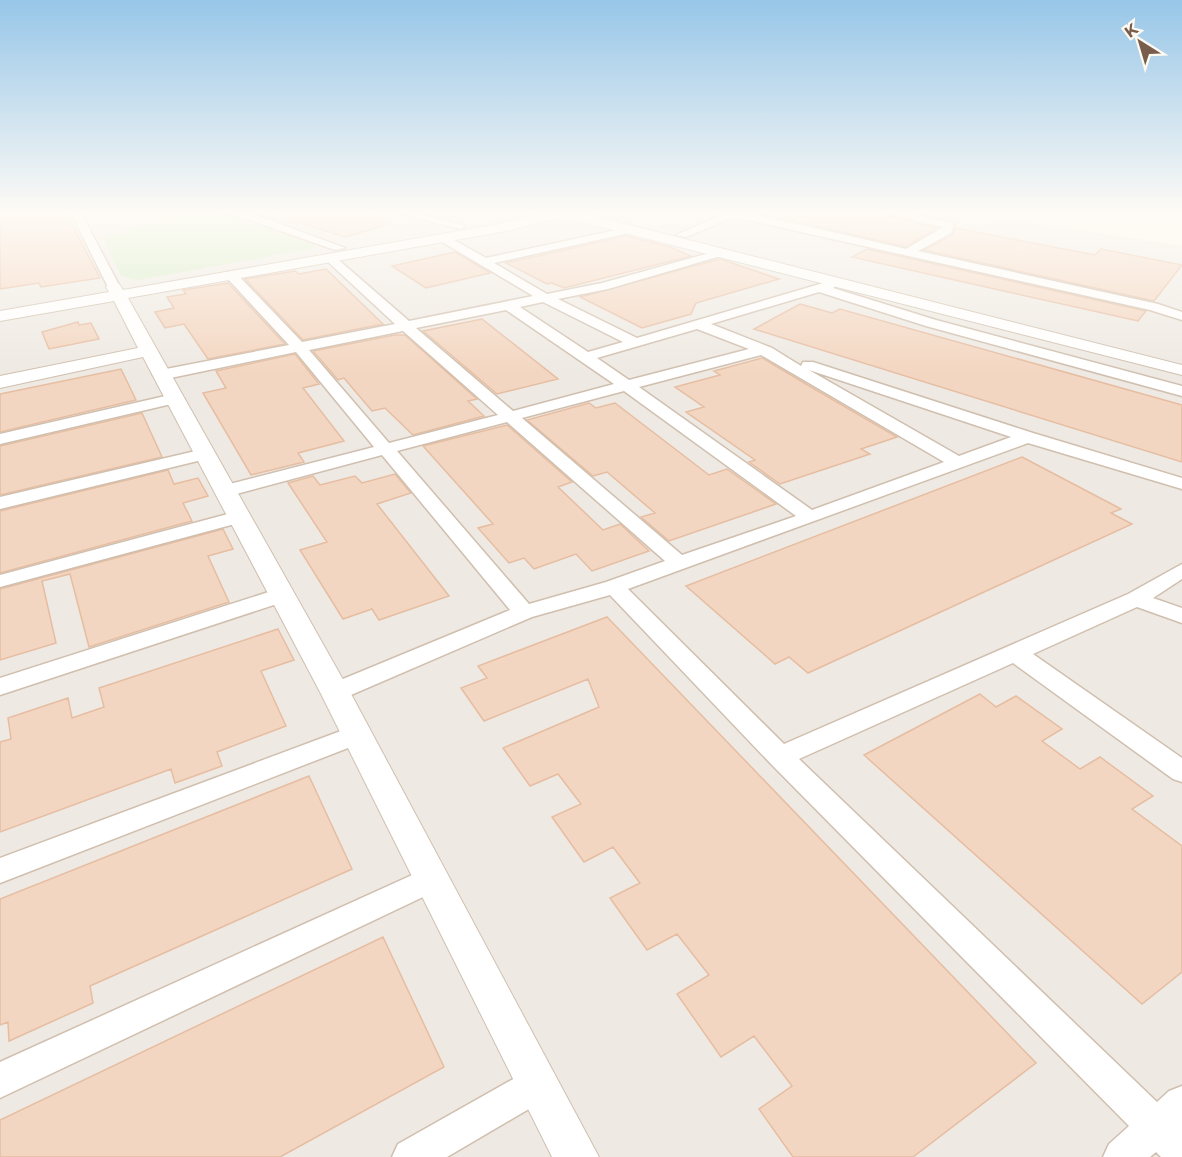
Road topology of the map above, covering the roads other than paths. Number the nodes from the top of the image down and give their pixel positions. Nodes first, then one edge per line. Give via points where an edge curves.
1 (103, 265) edge
2 (266, 265) edge
3 (278, 265) edge
4 (346, 265) edge
5 (489, 265) edge
6 (678, 265) edge
7 (766, 265) edge
8 (796, 265) edge
9 (962, 265) edge
10 (231, 275) junction
11 (836, 283) junction
12 (819, 288) junction
13 (116, 291) junction
14 (545, 298) junction
15 (508, 305) junction
16 (0, 307) edge
17 (0, 316) edge
18 (1182, 316) edge
19 (698, 324) junction
20 (404, 326) junction
21 (635, 342) junction
22 (299, 348) junction
23 (763, 350) junction
24 (586, 357) junction
25 (1181, 366) edge
26 (161, 375) junction
27 (0, 382) edge
28 (625, 387) junction
29 (1182, 392) edge
30 (511, 416) junction
31 (1027, 437) junction
32 (0, 439) edge
33 (385, 448) junction
34 (204, 454) junction
35 (957, 462) junction
36 (1182, 484) edge
37 (225, 491) junction
38 (0, 503) edge
39 (810, 517) junction
40 (239, 518) junction
41 (679, 563) junction
42 (1182, 570) edge
43 (0, 581) edge
44 (614, 587) junction
45 (280, 595) junction
46 (1136, 599) junction
47 (524, 612) junction
48 (1182, 616) edge
49 (1014, 652) junction
50 (0, 687) edge
51 (335, 692) junction
52 (357, 734) junction
53 (780, 758) junction
54 (1182, 772) edge
55 (0, 871) edge
56 (432, 879) junction
57 (0, 1080) edge
58 (538, 1083) junction
59 (1169, 1116) edge
60 (1182, 1152) edge
61 (411, 1157) edge
62 (576, 1157) edge
63 (1122, 1157) edge

1 - 13 street
2 - 13 street
3 - 10 street
4 - 20 street
5 - 14 street
6 - 14 street
7 - 11 street
8 - 25 street
9 - 18 street
10 - 13 street
10 - 22 street
11 - 12 street
11 - 25 street
12 - 19 street
12 - 29 street
13 - 16 street
13 - 17 street
13 - 26 street
14 - 15 street
14 - 21 street
15 - 20 street
15 - 24 street
19 - 21 street
19 - 23 street
20 - 22 street
20 - 30 street
21 - 24 street
22 - 26 street
22 - 33 street
23 - 28 street
23 - 31 street
23 - 35 street
24 - 28 street
26 - 27 street
26 - 32 street
26 - 34 street
28 - 30 street
28 - 39 street
30 - 33 street
30 - 41 street
31 - 35 street
31 - 36 street
33 - 37 street
33 - 47 street
34 - 37 street
34 - 38 street
35 - 39 street
37 - 40 street
39 - 41 street
40 - 43 street
40 - 45 street
41 - 44 street
42 - 46 street
44 - 47 street
44 - 53 street
45 - 50 street
45 - 51 street
46 - 48 street
46 - 49 street
47 - 51 street
49 - 53 street
49 - 54 street
51 - 52 street
52 - 55 street
52 - 56 street
53 - 59 street
56 - 57 street
56 - 58 street
58 - 61 street
58 - 62 street
59 - 60 street
59 - 63 street

